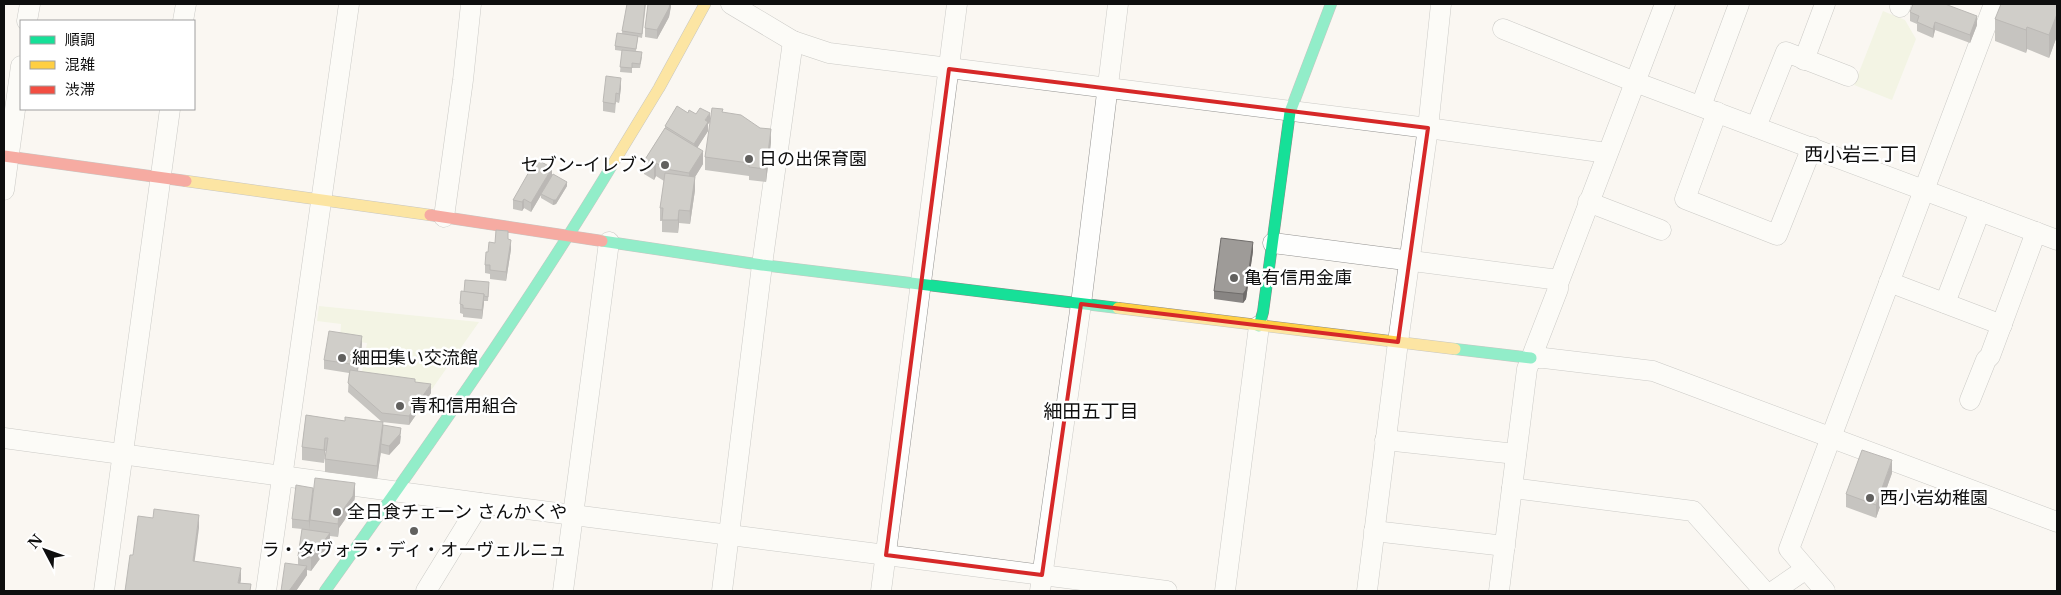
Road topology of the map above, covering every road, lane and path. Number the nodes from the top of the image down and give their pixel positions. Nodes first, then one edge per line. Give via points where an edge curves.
1 (30, 4) edge
2 (186, 4) edge
3 (349, 4) edge
4 (471, 4) edge
5 (704, 4) edge
6 (731, 4) edge
7 (957, 4) edge
8 (1118, 4) edge
9 (1330, 4) edge
10 (1441, 4) edge
11 (1664, 4) edge
12 (1740, 4) edge
13 (1824, 4) edge
14 (1994, 4) edge
15 (27, 20) edge
16 (184, 20) edge
17 (1503, 29) dead end
18 (793, 41) junction
19 (1804, 60) junction
20 (949, 69) junction
21 (20, 72) edge
22 (1848, 76) dead end
23 (1635, 82) junction
24 (1107, 88) junction
25 (1709, 109) junction
26 (170, 110) edge
27 (1290, 112) junction
28 (1756, 127) junction
29 (1428, 128) junction
30 (1812, 147) junction
31 (1606, 153) junction
32 (6, 156) edge
33 (160, 178) junction
34 (4, 190) edge
35 (1923, 190) junction
36 (321, 199) junction
37 (1588, 202) junction
38 (1980, 211) junction
39 (444, 216) junction
40 (1661, 230) dead end
41 (2036, 232) junction
42 (569, 236) junction
43 (2057, 240) edge
44 (610, 242) junction
45 (1273, 242) junction
46 (1409, 261) junction
47 (762, 265) junction
48 (1559, 280) junction
49 (1889, 282) junction
50 (920, 283) junction
51 (1946, 303) junction
52 (1081, 304) junction
53 (2002, 325) junction
54 (1259, 326) junction
55 (1398, 342) junction
56 (1532, 358) junction
57 (1970, 400) dead end
58 (1831, 436) junction
59 (4, 438) edge
60 (1385, 440) junction
61 (123, 454) junction
62 (1516, 454) junction
63 (282, 475) junction
64 (1512, 488) junction
65 (396, 492) junction
66 (480, 503) junction
67 (574, 514) junction
68 (2057, 522) edge
69 (1374, 531) junction
70 (730, 534) junction
71 (1505, 546) junction
72 (886, 556) junction
73 (1806, 569) junction
74 (1041, 583) edge
75 (104, 591) edge
76 (266, 591) edge
77 (325, 591) edge
78 (426, 591) edge
79 (563, 591) edge
80 (722, 591) edge
81 (881, 591) edge
82 (1167, 591) edge
83 (1225, 591) edge
84 (1367, 591) edge
85 (1499, 591) edge
86 (1764, 591) edge
87 (1774, 591) edge
88 (1825, 591) edge

1 - 15 street
2 - 16 street
3 - 36 street
4 - 39 street
5 - 42 street via 659,88
6 - 18 street
7 - 20 street
8 - 24 street
9 - 27 street
10 - 29 street
11 - 23 street
12 - 25 street
13 - 19 street
14 - 35 street
17 - 23 street
18 - 20 street via 829,53
18 - 47 street
19 - 22 street
19 - 28 street via 1786,52
20 - 24 street
20 - 50 street
21 - 32 street
23 - 25 street
23 - 31 street
24 - 27 street
24 - 52 street
25 - 28 street
25 - 30 street via 1685,199 1777,234
26 - 33 street
27 - 29 street
27 - 45 street
28 - 30 street
29 - 31 street
29 - 46 street
30 - 35 street
31 - 37 street
32 - 33 street
32 - 34 street
33 - 36 street
33 - 61 street
35 - 38 street
35 - 49 street
36 - 39 street
36 - 63 street
37 - 40 street
37 - 48 street
38 - 41 street
38 - 51 street
39 - 42 street
41 - 43 street
41 - 53 street
42 - 44 street
42 - 65 street
44 - 47 street
44 - 67 street
45 - 46 street
45 - 54 street
46 - 48 street
46 - 55 street
47 - 50 street
47 - 70 street
48 - 56 street
49 - 51 street
49 - 58 street
50 - 52 street
50 - 72 street
51 - 53 street
52 - 54 street
52 - 74 street
53 - 57 street
54 - 55 street
54 - 83 street
55 - 56 street
55 - 60 street
56 - 58 street via 1653,371
56 - 62 street via 1527,370
58 - 68 street
58 - 73 street via 1789,549
59 - 61 street
60 - 62 street
60 - 69 street
61 - 63 street
61 - 75 street
62 - 64 street
63 - 65 street
63 - 76 street
64 - 71 street
64 - 86 street via 1693,511
65 - 66 street
65 - 77 street
66 - 67 street
66 - 78 street
67 - 70 street
67 - 79 street
69 - 71 street
69 - 84 street
70 - 72 street
70 - 80 street
71 - 85 street
72 - 74 street
72 - 81 street
73 - 87 street
73 - 88 street
74 - 82 street

